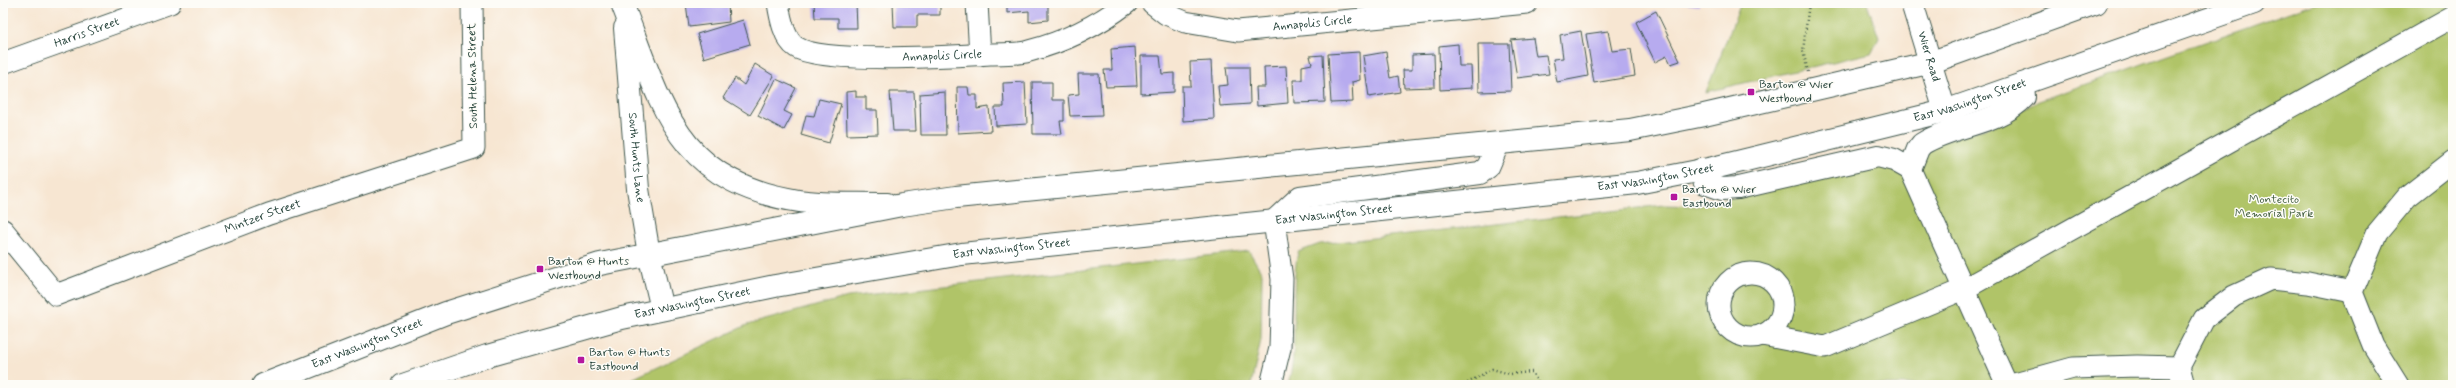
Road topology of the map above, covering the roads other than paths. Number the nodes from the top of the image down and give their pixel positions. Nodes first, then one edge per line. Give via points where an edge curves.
1 (170, 3) edge
2 (472, 3) edge
3 (778, 3) edge
4 (978, 3) edge
5 (1126, 3) edge
6 (1152, 3) edge
7 (1527, 3) edge
8 (1912, 3) edge
9 (2096, 3) edge
10 (2254, 3) edge
11 (623, 4) edge
12 (2453, 17) edge
13 (980, 55) junction
14 (1932, 62) junction
15 (3, 63) edge
16 (2023, 84) junction
17 (1945, 111) junction
18 (1498, 144) junction
19 (474, 148) joint
20 (2453, 161) edge
21 (1910, 169) junction
22 (1700, 170) junction
23 (902, 205) junction
24 (1274, 221) junction
25 (3, 230) edge
26 (649, 254) junction
27 (1964, 289) junction
28 (2352, 292) junction
29 (662, 309) junction
30 (1762, 336) dead end
31 (2182, 376) edge
32 (262, 385) edge
33 (403, 385) edge
34 (1271, 385) edge
35 (2007, 385) edge
36 (2011, 385) edge
37 (2398, 385) edge

1 - 15 street, Harris Street
2 - 19 street, South Helena Street
3 - 13 street, Annapolis Circle via 785,32 795,47 812,53 874,57
4 - 13 street
5 - 13 street, Annapolis Circle via 1095,25 1063,40 1028,52
6 - 7 street, Annapolis Circle via 1166,14 1185,22 1238,31
8 - 14 main road, Wier Road
9 - 14 main road, East Washington Street
10 - 16 main road, East Washington Street
11 - 23 main road via 665,114 688,148 716,172 751,189 799,201
11 - 26 main road, South Hunts Lane via 638,189
12 - 27 street
14 - 17 main road, Wier Road
14 - 18 main road, East Washington Street via 1638,128
16 - 17 main road, East Washington Street
16 - 21 main road via 2024,96 2007,108 1922,144
17 - 22 main road, East Washington Street
18 - 23 main road, East Washington Street via 963,196
18 - 24 main road via 1488,167 1480,173 1300,197
19 - 25 street, Mintzer Street via 269,214 56,295
20 - 28 street via 2407,197 2377,233
21 - 22 main road via 1894,160 1878,156 1738,188 1722,189 1705,183
21 - 27 street
22 - 24 main road, East Washington Street via 1637,183
23 - 26 main road, East Washington Street
24 - 29 main road, East Washington Street via 962,254 775,286
24 - 34 street via 1282,279 1280,348
26 - 29 main road, South Hunts Lane
26 - 32 main road, East Washington Street via 600,264 446,313
27 - 30 street via 1825,347
27 - 35 street
28 - 31 street via 2272,279 2234,296 2204,319
28 - 37 street via 2372,345
29 - 33 main road, East Washington Street via 487,356
31 - 36 street via 2137,366 2073,368

